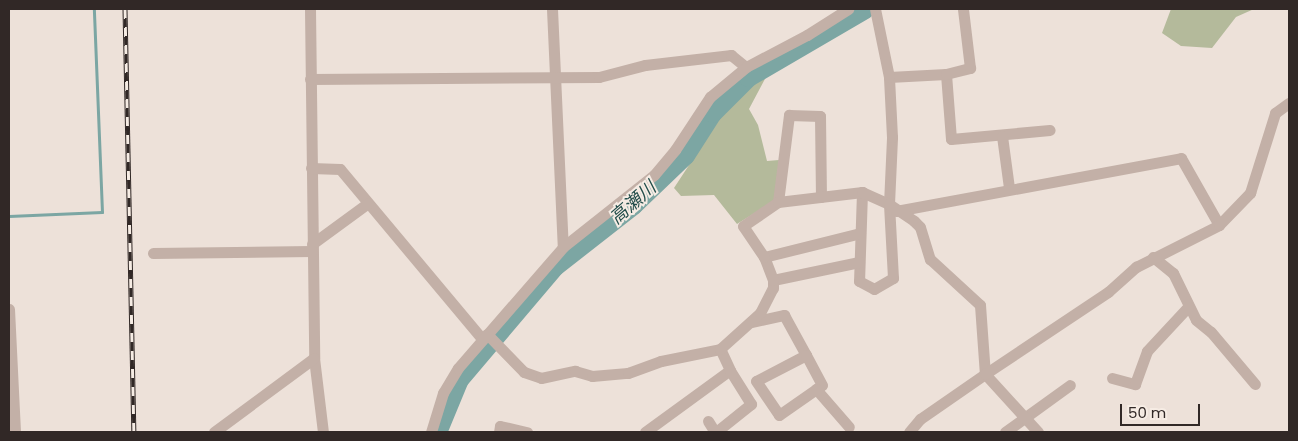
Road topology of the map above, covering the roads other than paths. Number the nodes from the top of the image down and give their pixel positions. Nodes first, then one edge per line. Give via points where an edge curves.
1 (310, 9) edge
2 (552, 9) edge
3 (848, 9) edge
4 (876, 9) edge
5 (963, 9) edge
6 (746, 67) junction
7 (946, 74) junction
8 (556, 77) junction
9 (890, 77) junction
10 (310, 79) junction
11 (1289, 103) edge
12 (1050, 130) dead end
13 (1002, 136) junction
14 (311, 168) junction
15 (1009, 188) junction
16 (862, 192) junction
17 (821, 197) junction
18 (778, 202) junction
19 (368, 203) junction
20 (892, 207) junction
21 (1219, 225) junction
22 (860, 233) junction
23 (563, 247) junction
24 (312, 248) junction
25 (153, 253) dead end
26 (764, 257) junction
27 (1153, 257) junction
28 (859, 262) junction
29 (773, 280) junction
30 (1188, 307) junction
31 (9, 310) edge
32 (751, 322) junction
33 (485, 337) junction
34 (720, 349) junction
35 (806, 355) junction
36 (314, 358) junction
37 (730, 370) junction
38 (985, 374) junction
39 (1112, 378) dead end
40 (1255, 384) dead end
41 (1070, 385) dead end
42 (816, 389) junction
43 (10, 399) edge
44 (1025, 418) junction
45 (708, 421) dead end
46 (849, 427) dead end
47 (15, 432) edge
48 (214, 432) edge
49 (323, 432) edge
50 (430, 432) edge
51 (499, 432) edge
52 (527, 432) edge
53 (645, 432) edge
54 (716, 432) edge
55 (909, 432) edge
56 (1005, 432) edge
57 (1038, 432) edge

1 - 10 street
2 - 8 street
3 - 6 street via 808,35
4 - 9 street
5 - 7 street via 970,68
6 - 8 street via 731,55 645,65 599,77
6 - 23 street via 710,97 654,175
7 - 9 street
7 - 13 street via 951,139
8 - 10 street
8 - 23 street
9 - 20 street
10 - 14 street
11 - 21 street via 1275,113 1250,193
12 - 13 street
13 - 15 street
14 - 19 street via 340,169
14 - 24 street
15 - 20 street
15 - 21 street via 1181,158
16 - 17 street
16 - 20 street
16 - 22 street
17 - 18 street
17 - 18 street via 820,116 789,115
18 - 26 street via 744,226
19 - 24 street
19 - 33 street
20 - 28 street via 893,278 874,289 858,281
20 - 38 street via 920,227 930,259 980,305
21 - 27 street
22 - 26 street
22 - 28 street
23 - 33 street
24 - 25 street
24 - 36 street
26 - 29 street
27 - 30 street via 1173,273
27 - 38 street via 1108,292
28 - 29 street
29 - 32 street via 773,288 760,313
30 - 39 street via 1147,352 1135,384
30 - 40 street
31 - 43 street
32 - 34 street
32 - 35 street via 784,316
33 - 34 street via 524,372 541,378 575,371 592,376 628,373 661,361
33 - 50 street via 443,393
34 - 37 street
35 - 42 street via 822,384
35 - 42 street via 756,381 780,415
36 - 48 street
36 - 49 street
37 - 53 street
37 - 54 street via 751,404
38 - 44 street
38 - 55 street via 920,419
41 - 44 street
42 - 46 street
43 - 47 street
44 - 56 street
44 - 57 street
45 - 54 street
51 - 52 street via 500,426

